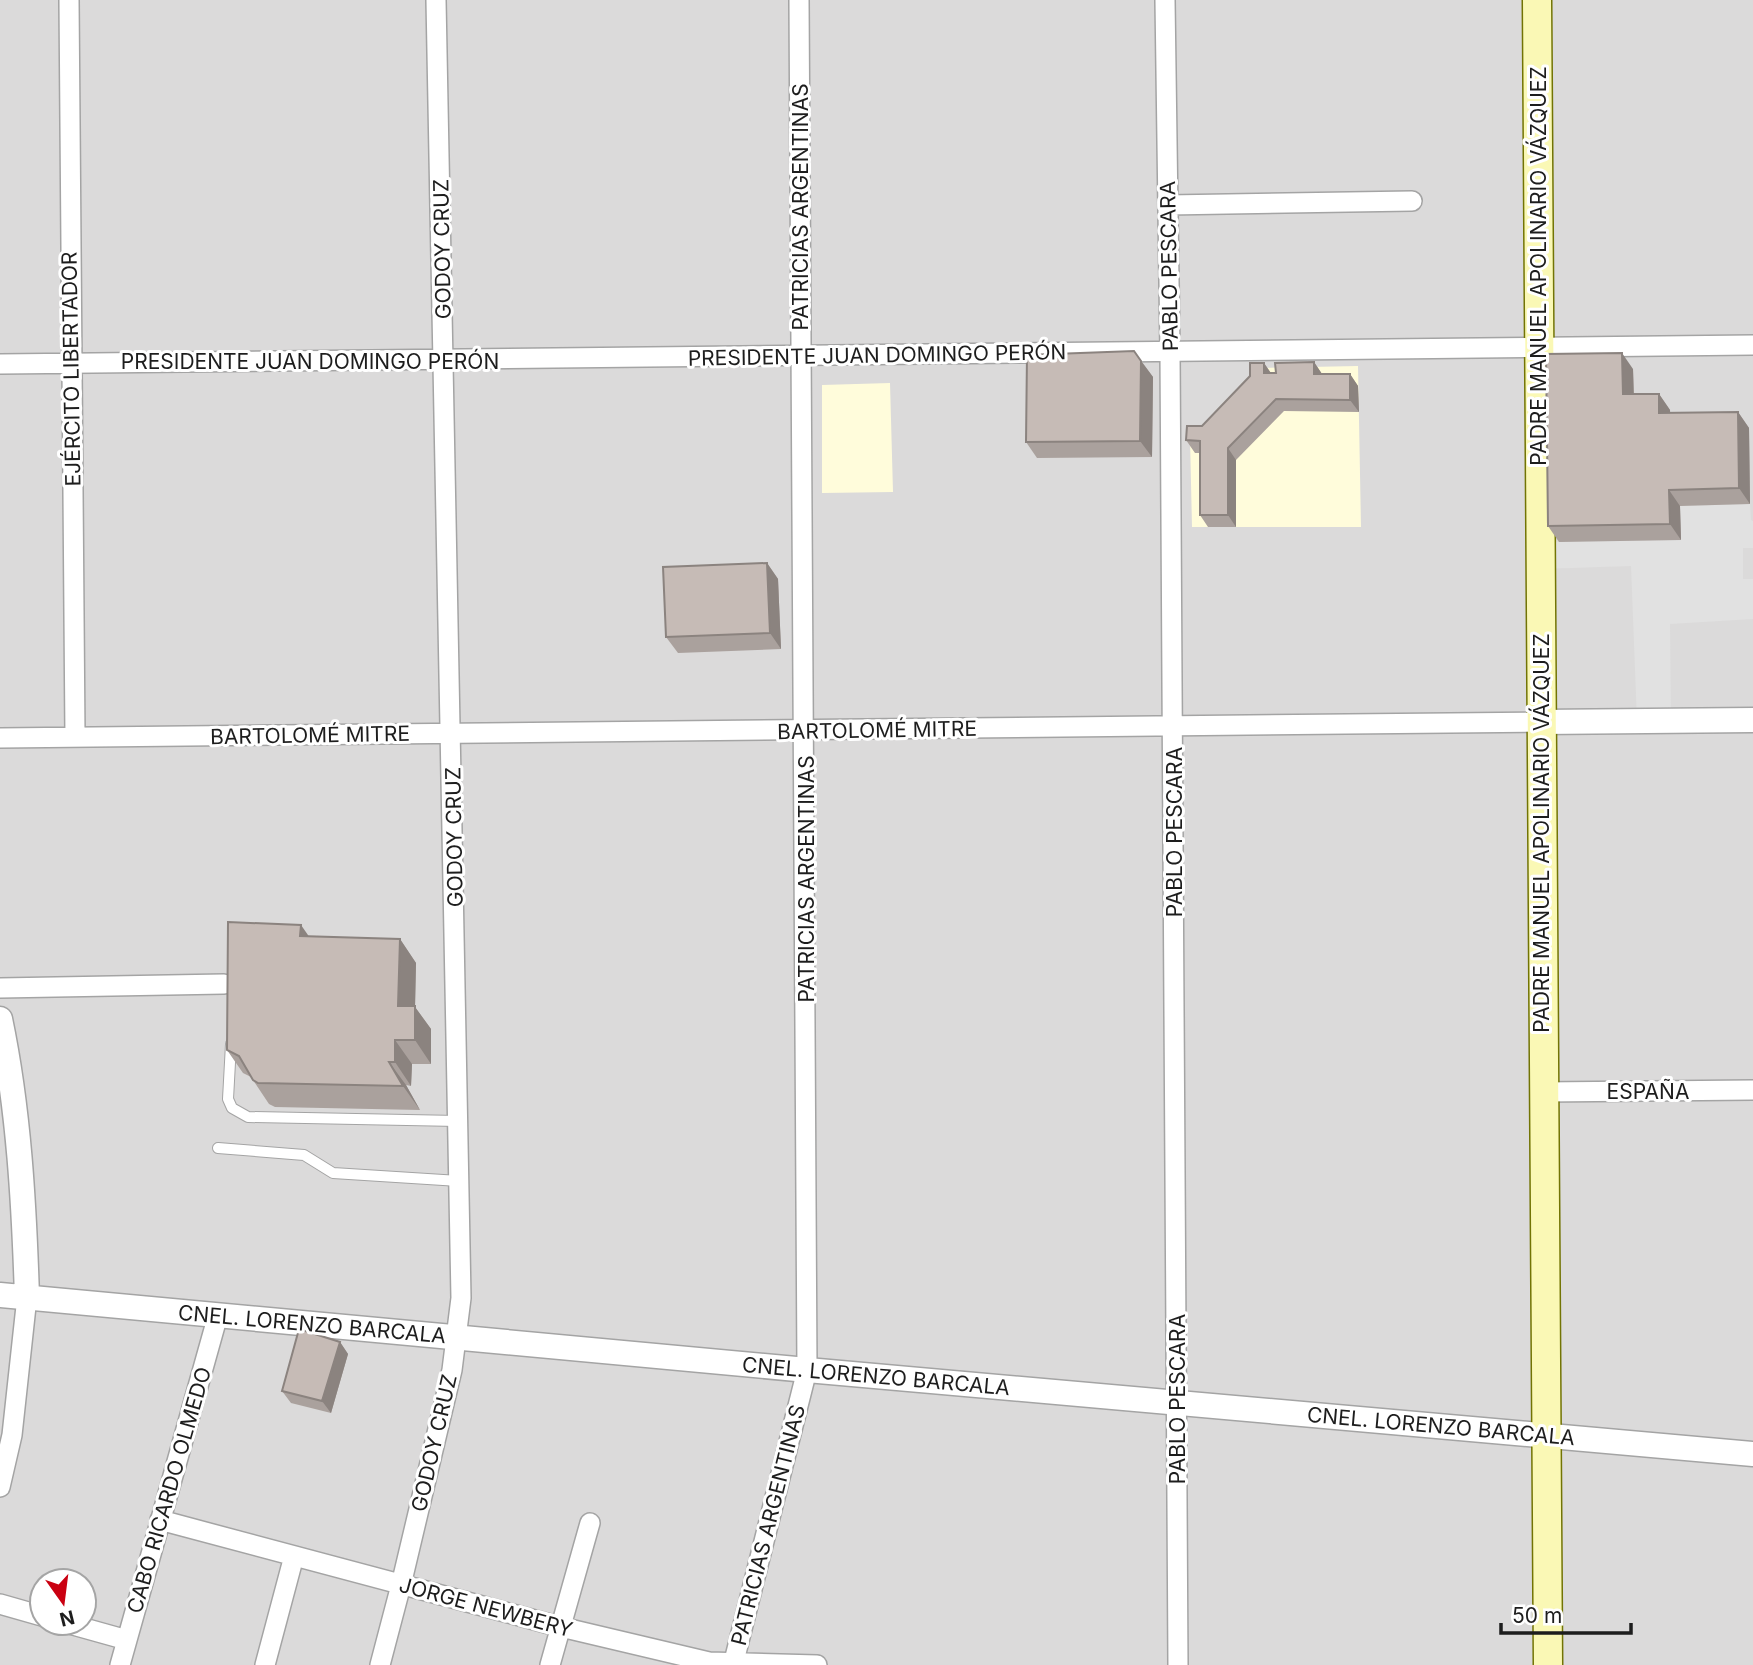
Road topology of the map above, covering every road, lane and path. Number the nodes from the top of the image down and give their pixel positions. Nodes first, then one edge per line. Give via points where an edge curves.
1 (69, 0) edge
2 (436, 0) edge
3 (799, 0) edge
4 (1165, 0) edge
5 (1536, 0) edge
6 (1412, 201) dead end
7 (1168, 205) junction
8 (1753, 345) edge
9 (1539, 348) junction
10 (1170, 352) junction
11 (801, 356) junction
12 (444, 360) junction
13 (71, 363) junction
14 (0, 364) edge
15 (1753, 720) edge
16 (1541, 722) junction
17 (1173, 727) junction
18 (805, 731) junction
19 (452, 734) junction
20 (75, 737) junction
21 (0, 738) edge
22 (224, 984) dead end
23 (0, 988) edge
24 (0, 1019) edge
25 (232, 1030) edge
26 (1753, 1090) edge
27 (1543, 1092) junction
28 (458, 1121) junction
29 (218, 1148) dead end
30 (459, 1181) junction
31 (0, 1295) edge
32 (27, 1297) junction
33 (218, 1315) junction
34 (458, 1338) junction
35 (807, 1370) junction
36 (1177, 1403) junction
37 (1545, 1434) junction
38 (1753, 1454) edge
39 (0, 1487) edge
40 (160, 1520) junction
41 (590, 1523) dead end
42 (294, 1556) junction
43 (401, 1585) junction
44 (0, 1604) edge
45 (28, 1612) edge
46 (561, 1627) junction
47 (98, 1632) edge
48 (127, 1640) junction
49 (120, 1665) edge
50 (265, 1665) edge
51 (380, 1665) edge
52 (550, 1665) edge
53 (734, 1665) edge
54 (817, 1665) edge
55 (1178, 1665) edge
56 (1548, 1665) edge

1 - 13 street, EJÉRCITO LIBERTADOR
2 - 12 street, GODOY CRUZ
3 - 11 street, PATRICIAS ARGENTINAS
4 - 7 street, PABLO PESCARA
5 - 9 main road, PADRE MANUEL APOLINARIO VÁZQUEZ
6 - 7 street
7 - 10 street, PABLO PESCARA
8 - 9 street, PRESIDENTE JUAN DOMINGO PERÓN
9 - 10 street, PRESIDENTE JUAN DOMINGO PERÓN
9 - 16 main road, PADRE MANUEL APOLINARIO VÁZQUEZ
10 - 11 street, PRESIDENTE JUAN DOMINGO PERÓN
10 - 17 street, PABLO PESCARA
11 - 12 street, PRESIDENTE JUAN DOMINGO PERÓN
11 - 18 street, PATRICIAS ARGENTINAS
12 - 13 street, PRESIDENTE JUAN DOMINGO PERÓN
12 - 19 street, GODOY CRUZ
13 - 14 street, PRESIDENTE JUAN DOMINGO PERÓN
13 - 20 street, EJÉRCITO LIBERTADOR
15 - 16 street, BARTOLOMÉ MITRE
16 - 17 street, BARTOLOMÉ MITRE
16 - 27 main road, PADRE MANUEL APOLINARIO VÁZQUEZ
17 - 18 street, BARTOLOMÉ MITRE
17 - 36 street, PABLO PESCARA
18 - 19 street, BARTOLOMÉ MITRE
18 - 35 street, PATRICIAS ARGENTINAS
19 - 20 street, BARTOLOMÉ MITRE
19 - 28 street, GODOY CRUZ
20 - 21 street, BARTOLOMÉ MITRE
22 - 23 street
24 - 32 street via 15,1108
25 - 28 lane via 228,1099 232,1108 248,1117
26 - 27 street, ESPAÑA
27 - 37 main road, PADRE MANUEL APOLINARIO VÁZQUEZ
28 - 30 street, GODOY CRUZ
29 - 30 lane via 304,1155 333,1173
30 - 34 street, GODOY CRUZ
31 - 32 street, CNEL. LORENZO BARCALA
32 - 33 street, CNEL. LORENZO BARCALA
32 - 39 street via 12,1435
33 - 34 street, CNEL. LORENZO BARCALA
33 - 40 street, CABO RICARDO OLMEDO
34 - 35 street, CNEL. LORENZO BARCALA
34 - 43 street, GODOY CRUZ
35 - 36 street, CNEL. LORENZO BARCALA
35 - 53 street, PATRICIAS ARGENTINAS
36 - 37 street, CNEL. LORENZO BARCALA
36 - 55 street, PABLO PESCARA
37 - 38 street, CNEL. LORENZO BARCALA
37 - 56 main road, PADRE MANUEL APOLINARIO VÁZQUEZ
40 - 42 street, JORGE NEWBERY
40 - 48 street, CABO RICARDO OLMEDO
41 - 46 street
42 - 43 street, JORGE NEWBERY
42 - 50 street
43 - 46 street, JORGE NEWBERY
43 - 51 street, GODOY CRUZ
44 - 45 street
46 - 52 street
46 - 53 street, JORGE NEWBERY
47 - 48 street
48 - 49 street, CABO RICARDO OLMEDO
53 - 54 street, JORGE NEWBERY

